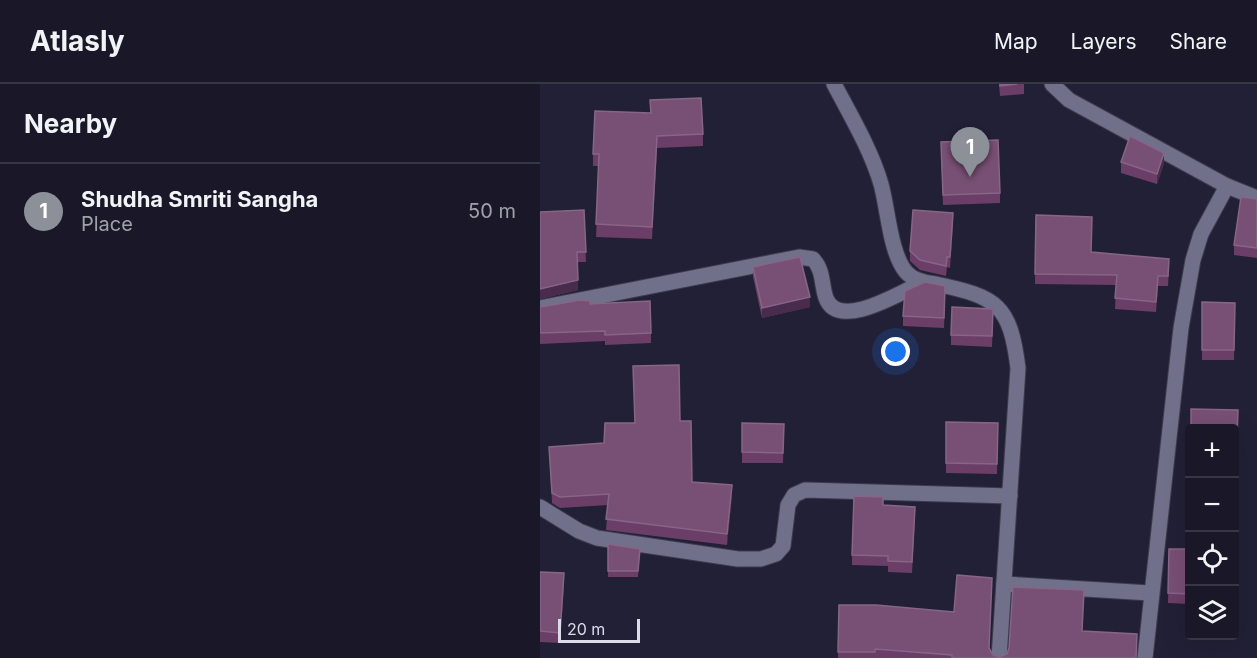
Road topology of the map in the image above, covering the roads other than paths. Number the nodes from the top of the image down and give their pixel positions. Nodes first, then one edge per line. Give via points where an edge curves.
1 (834, 84) edge
2 (1052, 84) edge
3 (1227, 186) junction
4 (1257, 198) edge
5 (924, 282) junction
6 (540, 308) edge
7 (1010, 496) junction
8 (540, 507) edge
9 (1004, 584) junction
10 (1150, 593) junction
11 (999, 658) edge
12 (1145, 658) edge

1 - 5 street via 881,184 896,251 907,273
2 - 3 street via 1069,100
3 - 4 street
3 - 10 street via 1205,224 1192,260
5 - 6 street via 847,313 834,310 826,300 820,267 813,259 799,257
5 - 7 street via 987,299 1004,312 1014,333 1018,368
7 - 8 street via 805,490 794,495 789,505 783,546 776,554 761,559 597,538
7 - 9 street
9 - 10 street
9 - 11 street
10 - 12 street

